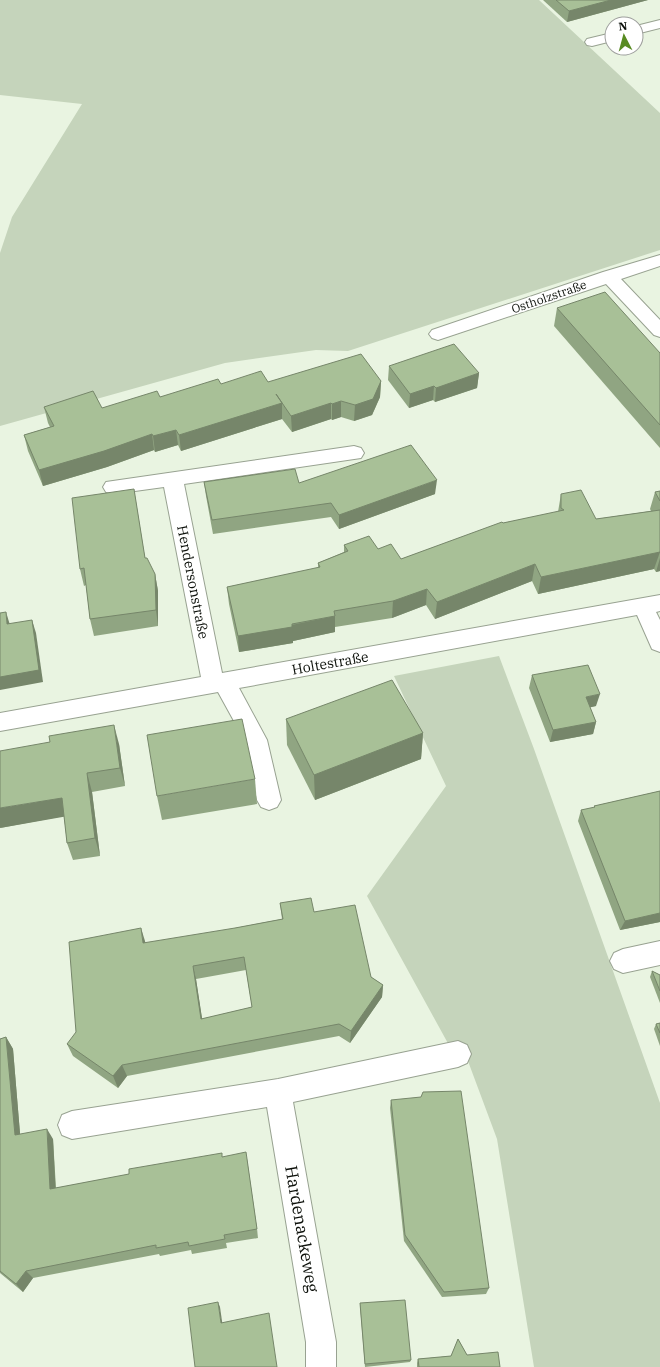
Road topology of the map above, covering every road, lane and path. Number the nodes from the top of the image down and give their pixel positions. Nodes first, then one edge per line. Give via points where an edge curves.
1 (660, 24) edge
2 (644, 28) edge
3 (604, 39) edge
4 (592, 42) dead end
5 (660, 260) edge
6 (609, 276) junction
7 (660, 331) edge
8 (438, 334) dead end
9 (354, 453) dead end
10 (174, 480) junction
11 (113, 487) dead end
12 (652, 604) edge
13 (660, 643) edge
14 (218, 683) junction
15 (0, 722) edge
16 (269, 800) dead end
17 (660, 953) edge
18 (623, 961) dead end
19 (458, 1054) dead end
20 (278, 1092) junction
21 (72, 1125) dead end
22 (321, 1367) edge

1 - 2 street
3 - 4 street
5 - 6 street, Ostholzstraße
6 - 7 street
6 - 8 street, Ostholzstraße
9 - 10 street
10 - 11 street
10 - 14 street, Hendersonstraße
12 - 13 street
12 - 14 street, Holtestraße
14 - 15 street, Holtestraße
14 - 16 street, Hendersonstraße via 256,740
17 - 18 street
19 - 20 street
20 - 21 street
20 - 22 street, Hardenackeweg via 321,1342

